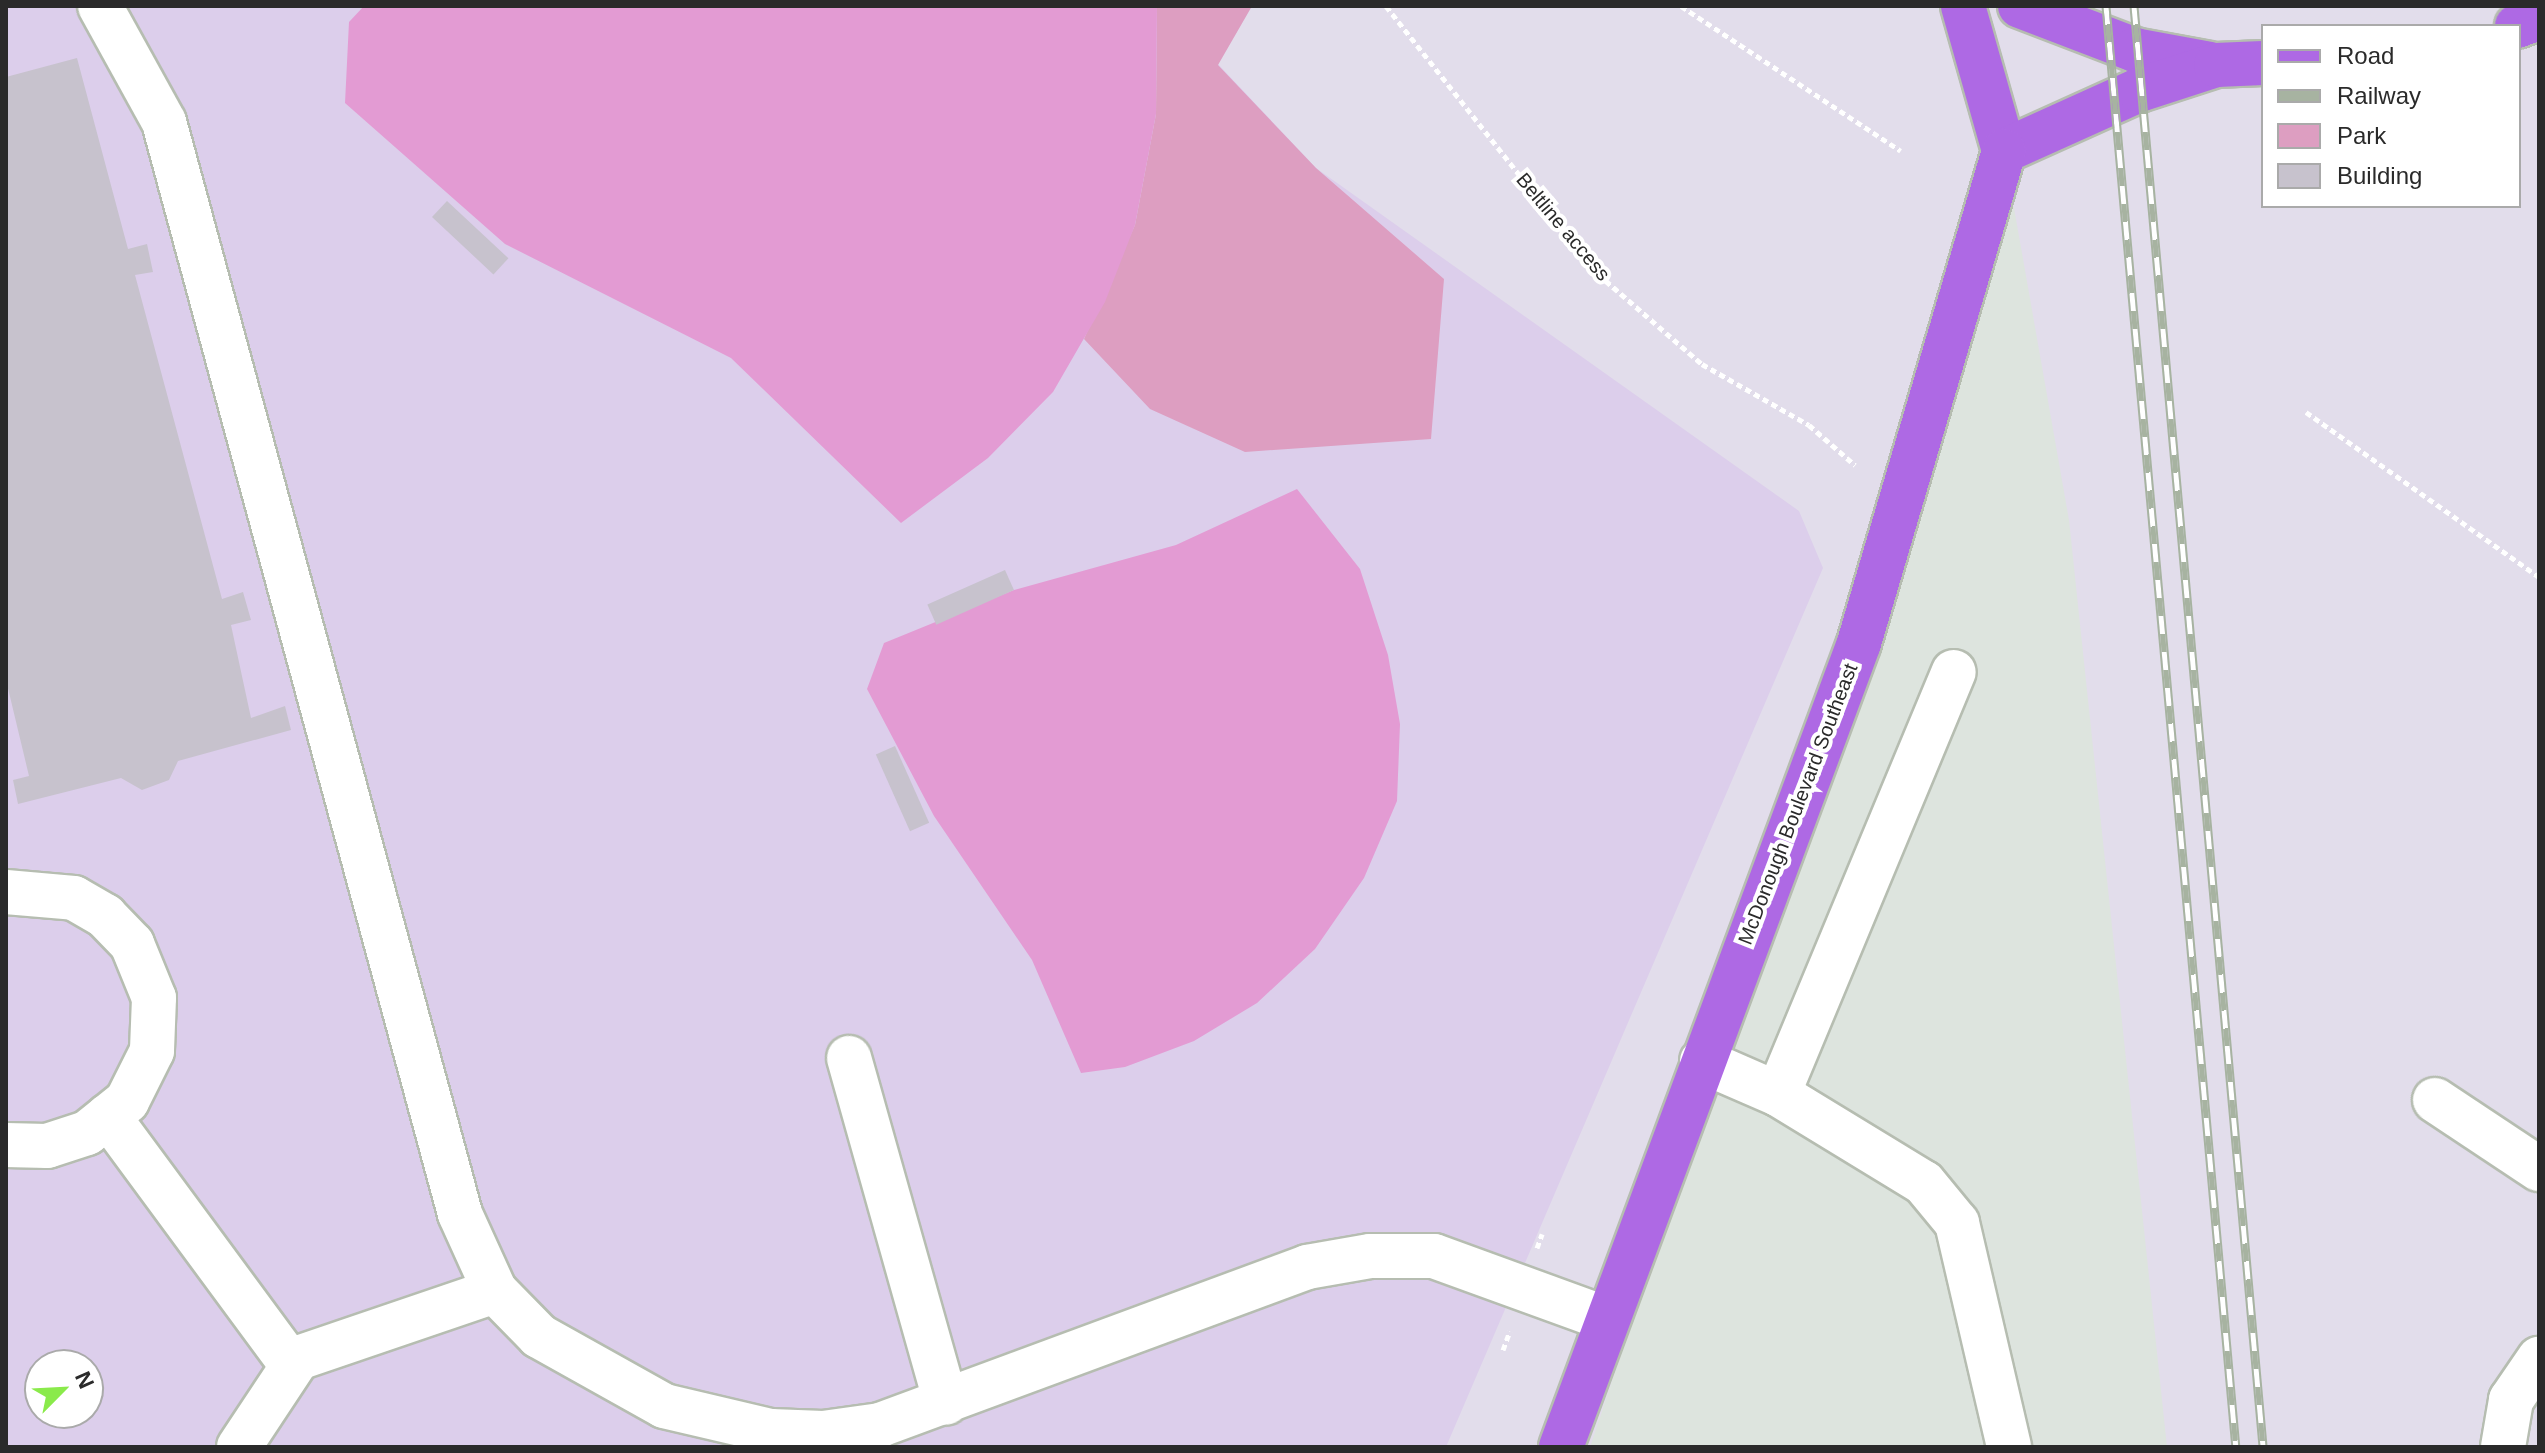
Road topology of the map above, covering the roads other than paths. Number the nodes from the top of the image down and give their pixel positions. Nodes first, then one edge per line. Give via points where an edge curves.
1 (100, 6) edge
2 (1963, 6) edge
3 (2020, 6) edge
4 (2261, 63) edge
5 (2216, 65) junction
6 (2004, 151) junction
7 (1954, 672) dead end
8 (6, 892) edge
9 (849, 1058) dead end
10 (1702, 1061) junction
11 (1778, 1094) junction
12 (2435, 1100) dead end
13 (108, 1116) junction
14 (6, 1145) edge
15 (2539, 1169) edge
16 (495, 1291) junction
17 (1607, 1319) junction
18 (2539, 1359) edge
19 (292, 1366) junction
20 (946, 1403) junction
21 (239, 1447) edge
22 (1561, 1447) edge
23 (2009, 1447) edge
24 (2503, 1447) edge

1 - 16 lane via 164,122 460,1214
2 - 6 main road
3 - 5 main road via 2135,50
4 - 5 main road
5 - 6 main road via 2139,90
6 - 10 main road, McDonough Boulevard Southeast via 1859,643
7 - 11 lane
8 - 13 lane via 74,898 132,944 154,998 152,1051 127,1101
9 - 20 lane
10 - 11 lane
10 - 17 main road, McDonough Boulevard Southeast
11 - 23 lane via 1924,1183 1957,1223
12 - 15 lane
13 - 14 lane via 87,1133 47,1146
13 - 19 lane
16 - 19 lane via 376,1328
16 - 20 lane via 551,1344 664,1406 722,1420 823,1433
17 - 20 lane via 1434,1256 1370,1256 1307,1267
17 - 22 main road, McDonough Boulevard Southeast
18 - 24 lane via 2511,1400
19 - 21 lane

